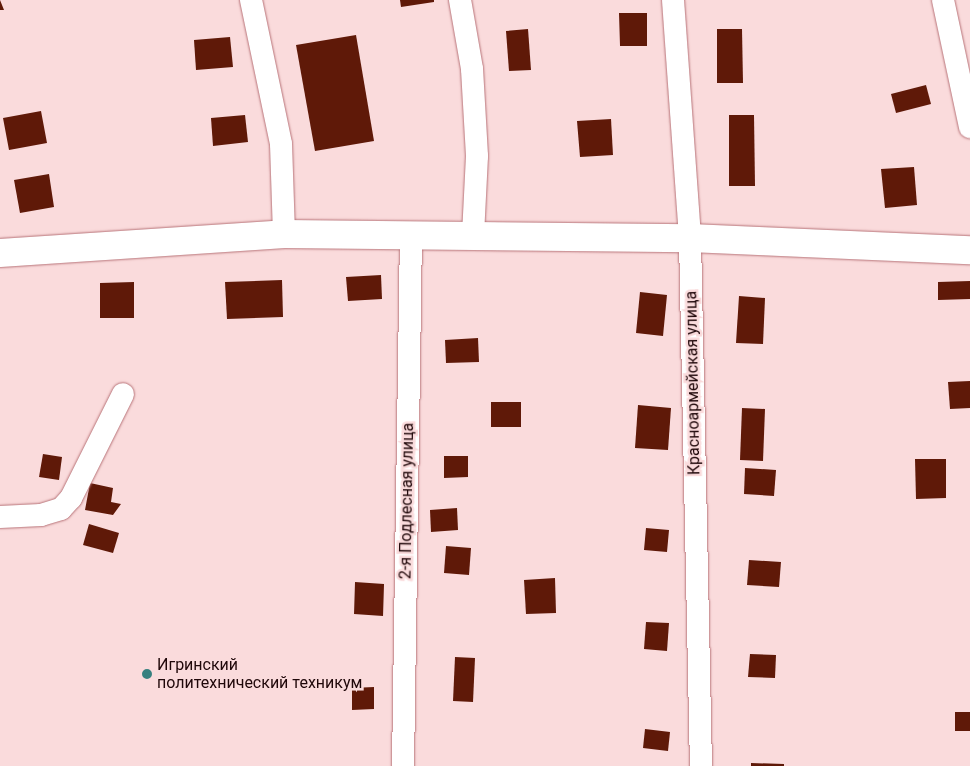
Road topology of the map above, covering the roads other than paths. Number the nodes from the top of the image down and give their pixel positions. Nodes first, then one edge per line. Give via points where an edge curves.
1 (251, 0) edge
2 (460, 0) edge
3 (673, 0) edge
4 (943, 0) edge
5 (970, 127) edge
6 (284, 234) junction
7 (411, 235) junction
8 (473, 236) junction
9 (690, 238) junction
10 (970, 250) edge
11 (0, 253) edge
12 (122, 394) dead end
13 (0, 517) edge
14 (403, 766) edge
15 (701, 766) edge

1 - 6 street via 281,144
2 - 8 street via 472,69 477,156
3 - 9 street, Красноармейская улица
4 - 5 street
6 - 7 street
6 - 11 street
7 - 8 street
7 - 14 street, 2-я Подлесная улица
8 - 9 street
9 - 10 street
9 - 15 street, Красноармейская улица
12 - 13 street via 72,498 61,509 41,515

